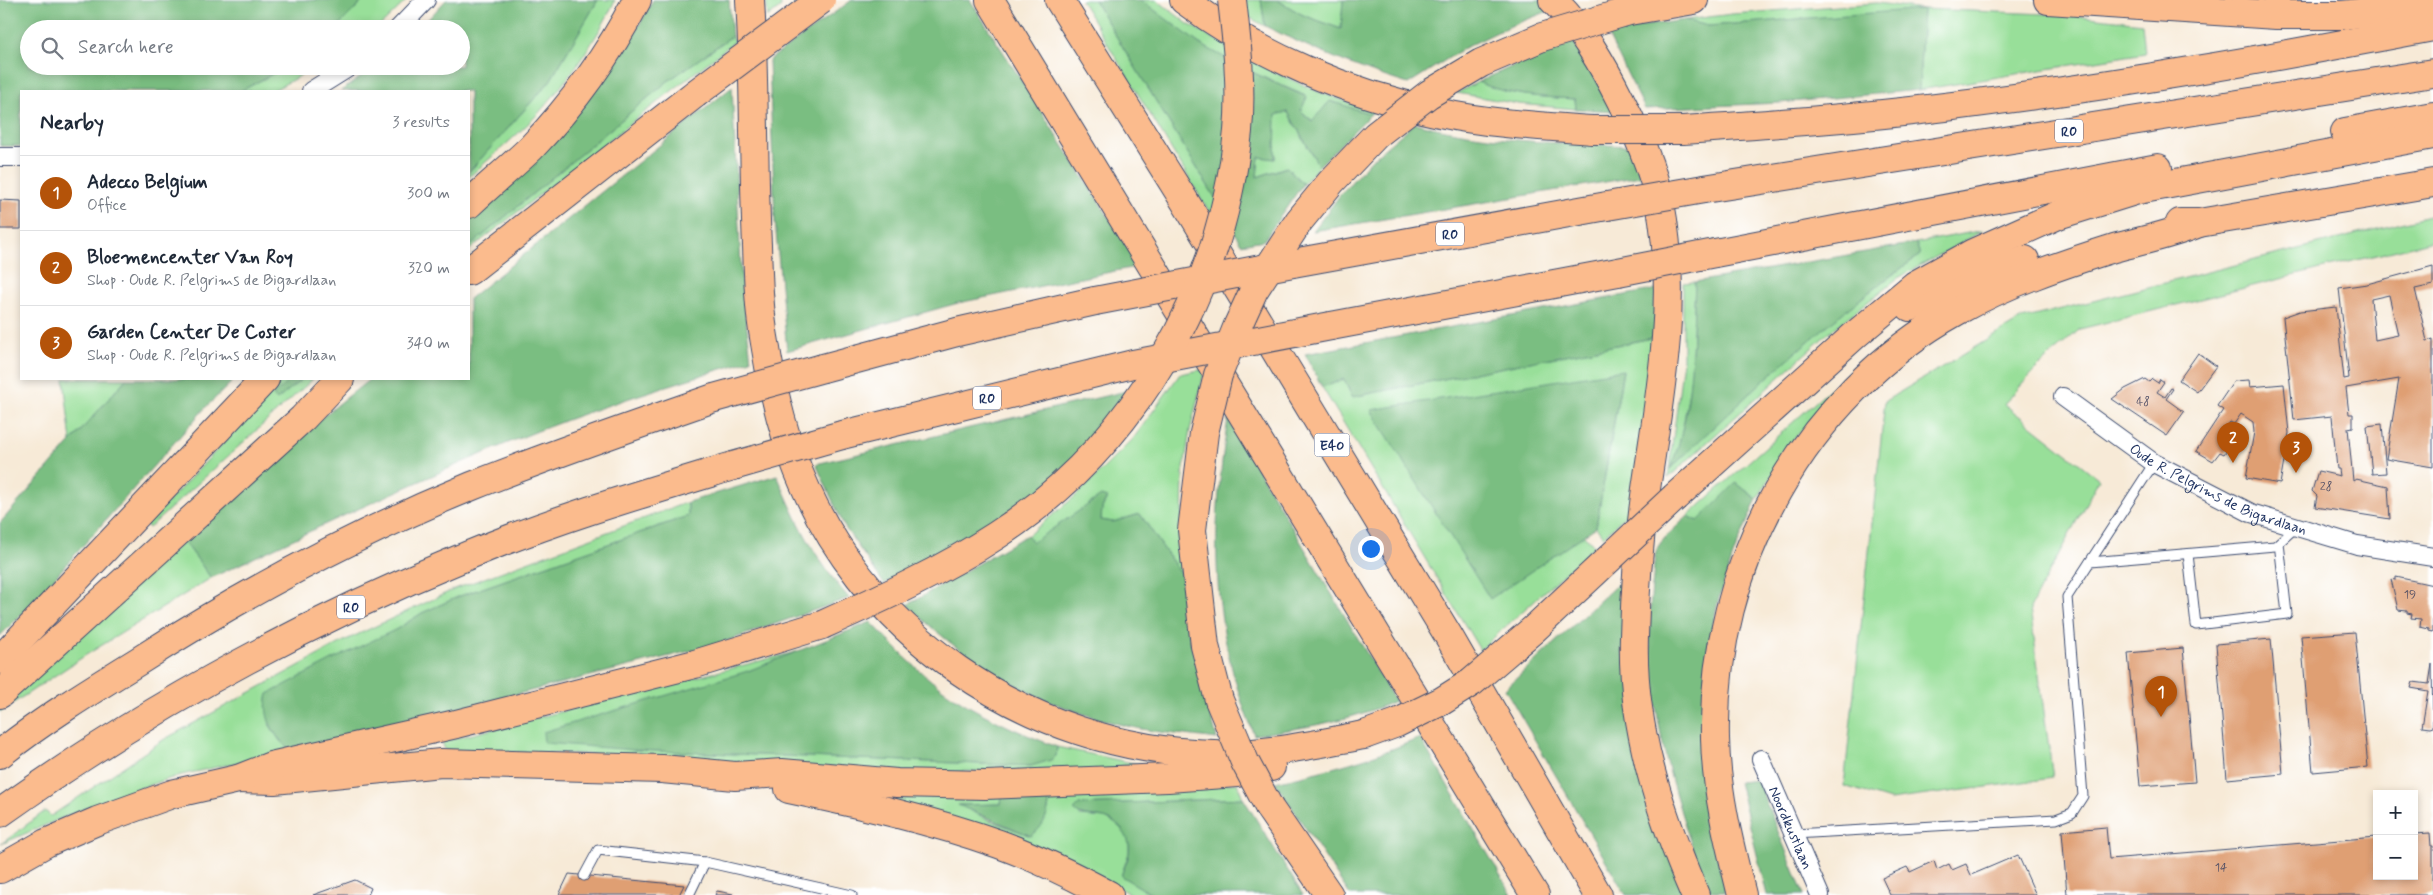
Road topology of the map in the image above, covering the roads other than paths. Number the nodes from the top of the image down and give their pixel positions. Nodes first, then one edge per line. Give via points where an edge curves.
1 (426, 0) edge
2 (637, 0) edge
3 (750, 0) edge
4 (821, 0) edge
5 (990, 0) edge
6 (1059, 0) edge
7 (1184, 0) edge
8 (1232, 0) edge
9 (1553, 0) edge
10 (1694, 0) edge
11 (2049, 0) edge
12 (2433, 9) edge
13 (407, 20) edge
14 (2433, 27) edge
15 (2433, 73) edge
16 (337, 75) edge
17 (313, 90) edge
18 (2433, 116) edge
19 (2433, 135) edge
20 (0, 157) edge
21 (20, 157) edge
22 (2433, 183) edge
23 (470, 203) edge
24 (2199, 223) junction
25 (470, 271) edge
26 (1855, 335) junction
27 (264, 380) edge
28 (339, 380) edge
29 (2063, 397) dead end
30 (2154, 463) junction
31 (2296, 528) junction
32 (2279, 543) junction
33 (2188, 554) junction
34 (2433, 557) edge
35 (2090, 562) junction
36 (0, 660) edge
37 (0, 694) edge
38 (1364, 735) junction
39 (0, 754) edge
40 (1761, 759) dead end
41 (734, 776) junction
42 (238, 780) junction
43 (0, 813) edge
44 (1794, 834) junction
45 (706, 862) junction
46 (8, 865) edge
47 (584, 876) dead end
48 (689, 895) edge
49 (852, 895) edge
50 (1110, 895) edge
51 (1329, 895) edge
52 (1534, 895) edge
53 (1598, 895) edge
54 (1694, 895) edge
55 (1742, 895) edge
56 (1820, 895) edge

1 - 13 street
2 - 23 highway via 622,30 584,87 531,148
3 - 38 highway via 759,301 765,344 792,456 812,500 854,572 894,618 961,674 998,696 1081,731 1156,750 1214,754 1262,753
4 - 25 highway, bridge via 695,94
5 - 52 highway
6 - 53 highway, E40 via 1448,635
7 - 14 highway, bridge via 1241,38 1350,88 1441,113 1592,130 1683,130 1849,117 2028,96 2257,61
8 - 42 highway, bridge via 1240,84 1238,129 1232,177 1220,230 1201,287 1160,368 1135,403 1076,471 1021,518 990,540 905,588 822,624 695,664 271,766
9 - 54 highway via 1604,66 1643,146 1663,218 1667,254 1665,356 1645,498 1634,638 1638,698 1648,760 1670,837
10 - 51 highway, bridge via 1629,11 1542,37 1481,63 1429,94 1376,135 1299,220 1254,290 1218,374 1204,432 1192,530 1205,646 1219,700 1245,762 1270,809
11 - 12 highway via 2276,15 2343,15 2413,7
15 - 39 highway, R0, bridge via 1704,189 1293,263 1095,301 957,332 714,398 471,487 370,532 186,630
16 - 17 street
18 - 43 highway, R0, bridge via 1133,364 842,435 733,466 621,500 471,554 368,598 181,694 59,770
19 - 26 highway via 2138,190 2058,215 1973,253 1915,286
20 - 21 street
22 - 24 highway
24 - 26 highway via 2164,222 2058,248 1933,296
24 - 55 highway via 2172,235 2117,248 2028,276 1957,311 1872,372 1836,407 1804,448 1771,502 1747,552 1727,618 1717,682 1715,738 1718,784
26 - 38 highway, bridge via 1521,641 1472,682 1398,723
27 - 36 highway
28 - 37 highway via 303,418
29 - 30 street, Oude R. Pelgrims de Bigardlaan
30 - 31 street, Oude R. Pelgrims de Bigardlaan via 2251,513
30 - 35 lane
31 - 32 lane
31 - 34 street, Oude R. Pelgrims de Bigardlaan via 2358,545
32 - 33 lane
32 - 33 lane via 2287,614 2223,622 2196,625
33 - 35 lane
35 - 44 lane via 2067,597 2083,796 2072,813 2056,819
38 - 41 highway via 1319,757 1274,767 1168,778 985,785 896,783 782,773
40 - 44 street, Noordkustlaan
41 - 42 highway via 662,769 441,763 274,780
41 - 50 highway via 853,802 1000,845
42 - 46 highway via 172,794 97,820
44 - 56 street, Noordkustlaan
45 - 47 lane via 598,850
45 - 48 lane
45 - 49 lane

